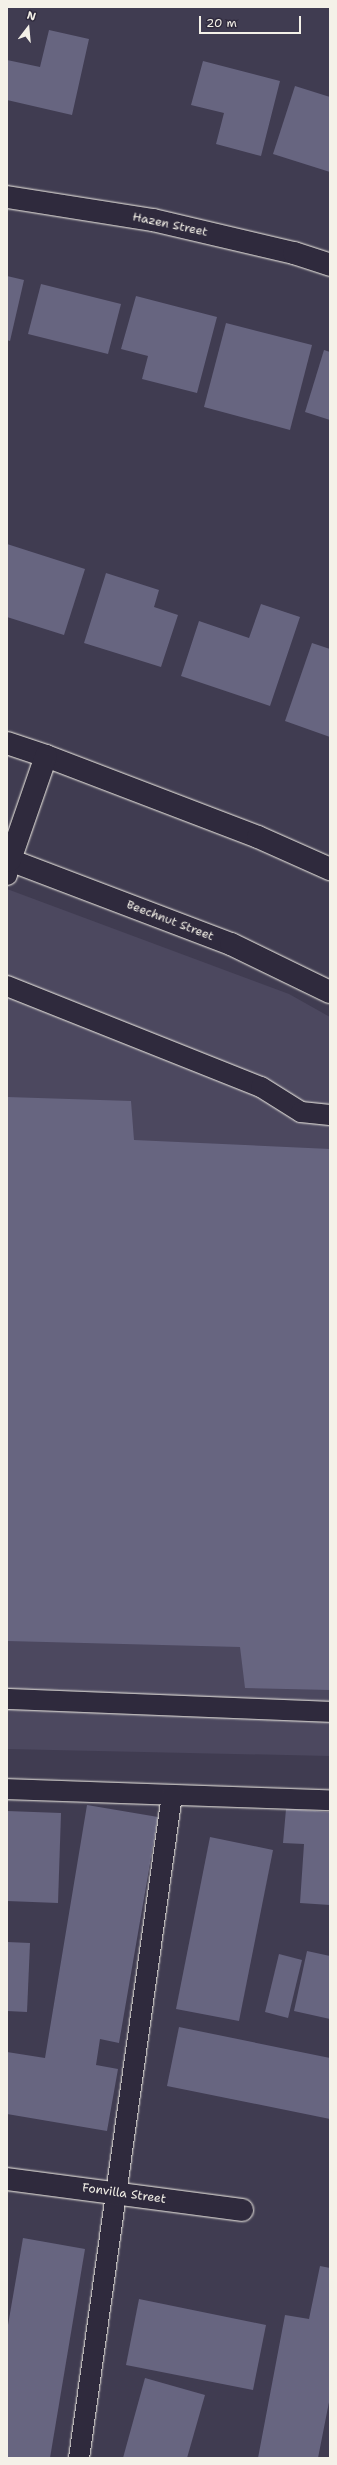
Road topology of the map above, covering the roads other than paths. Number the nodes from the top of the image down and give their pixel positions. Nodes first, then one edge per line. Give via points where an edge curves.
1 (7, 197) edge
2 (330, 265) edge
3 (7, 743) edge
4 (46, 756) junction
5 (8, 865) edge
6 (330, 869) edge
7 (7, 986) edge
8 (330, 992) edge
9 (330, 1115) edge
10 (7, 1699) edge
11 (330, 1712) edge
12 (7, 1788) edge
13 (172, 1795) junction
14 (330, 1800) edge
15 (7, 2179) edge
16 (116, 2193) junction
17 (242, 2210) dead end
18 (79, 2458) edge

1 - 2 main road, Hazen Street via 153,220 294,253
3 - 4 main road
4 - 5 main road
4 - 6 main road via 258,837
5 - 8 main road, Beechnut Street via 231,944
7 - 9 lane via 261,1087 301,1112
10 - 11 lane
12 - 13 lane
13 - 14 lane
13 - 16 lane
15 - 16 main road, Fonvilla Street
16 - 17 main road, Fonvilla Street
16 - 18 lane

